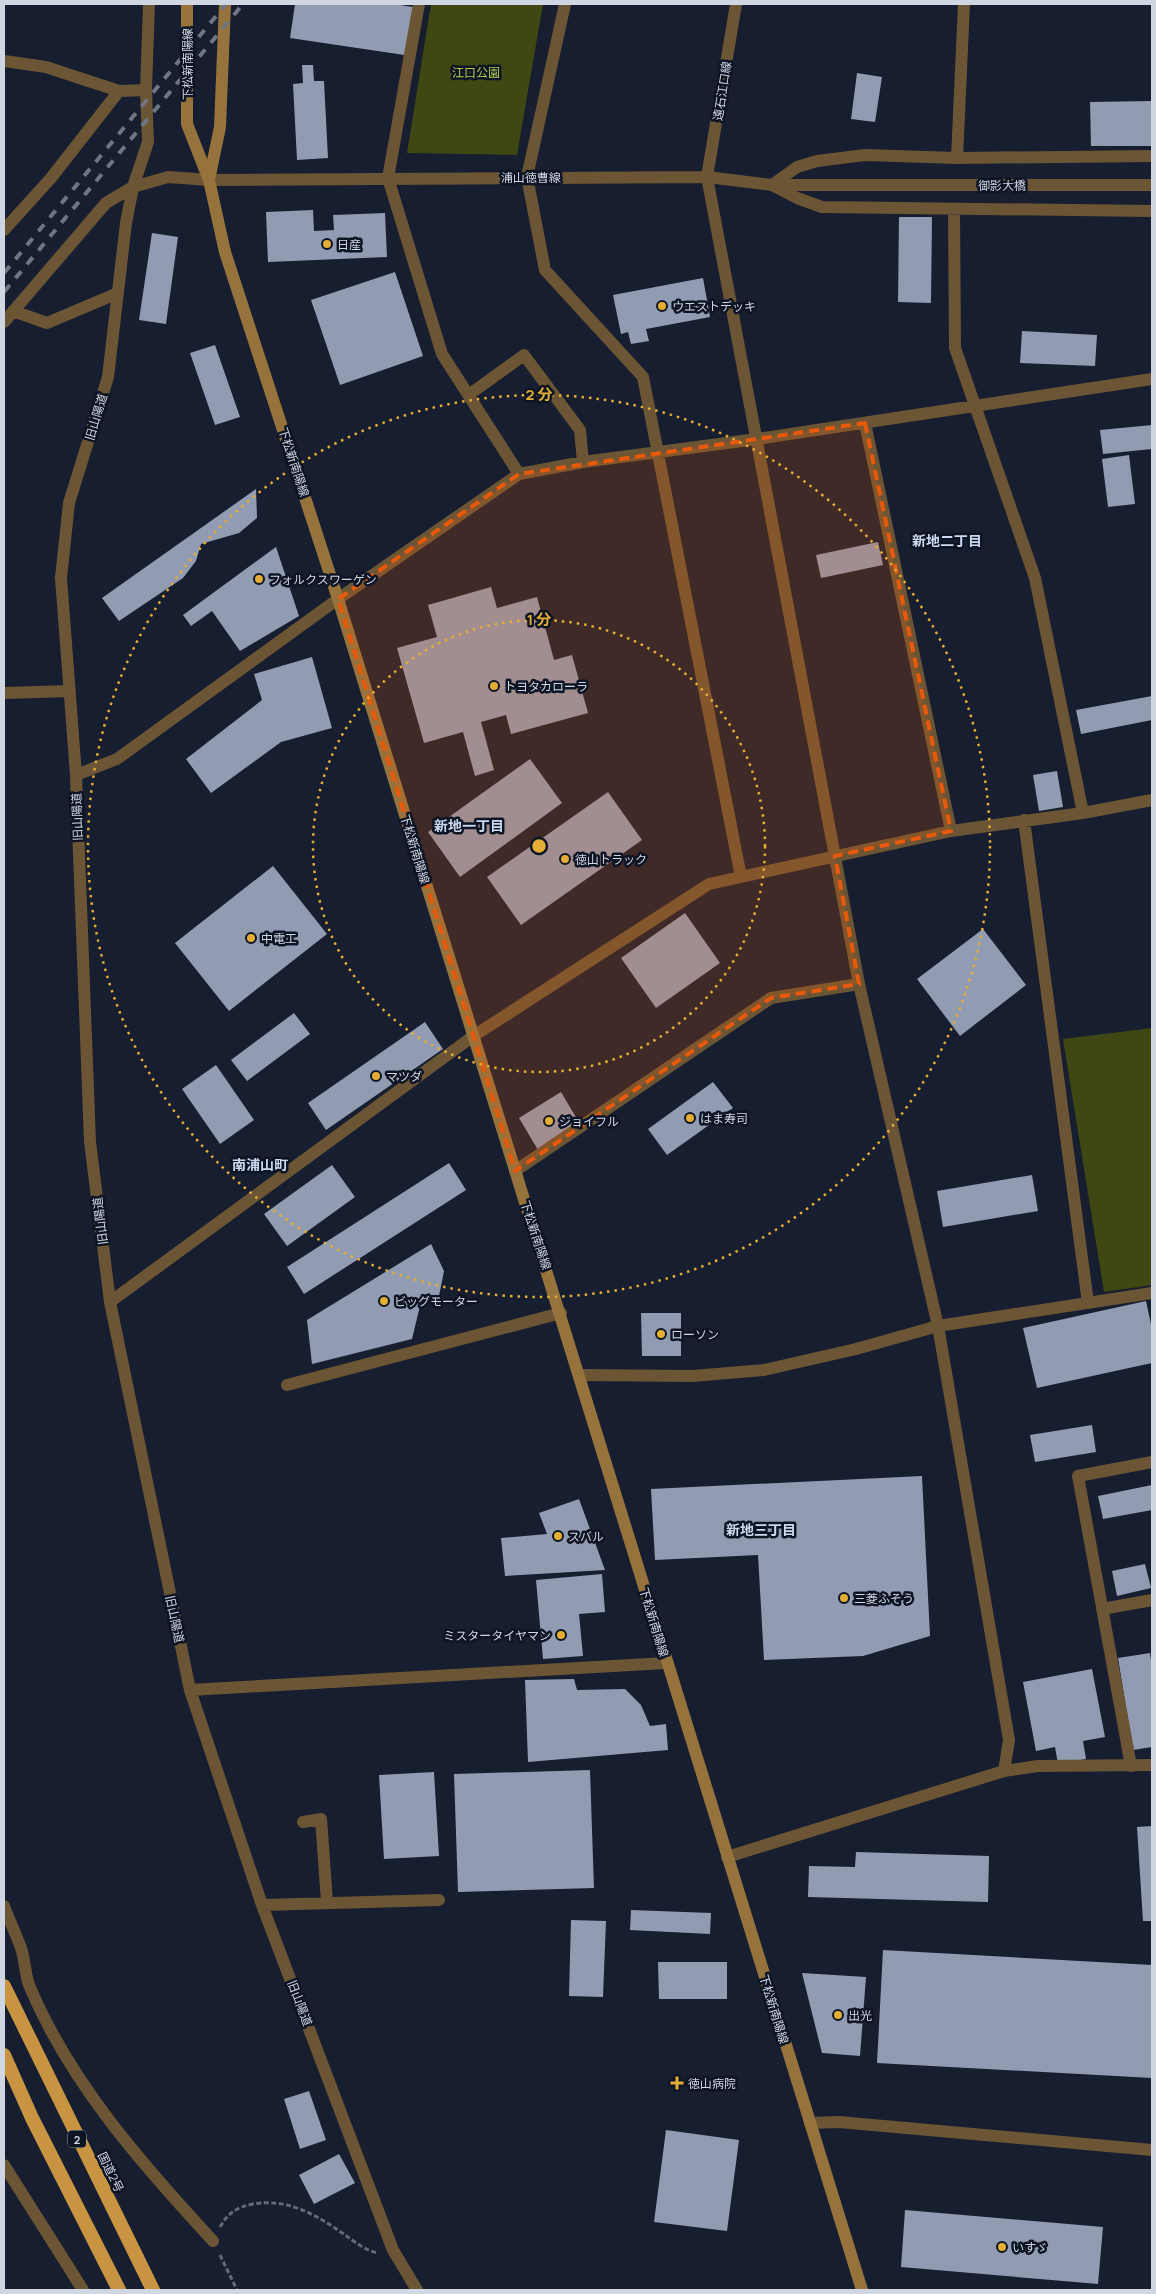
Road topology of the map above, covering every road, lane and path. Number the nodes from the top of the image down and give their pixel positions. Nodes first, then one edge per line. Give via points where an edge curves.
1 (149, 4) edge
2 (187, 4) edge
3 (225, 4) edge
4 (419, 4) edge
5 (565, 4) edge
6 (736, 4) edge
7 (964, 4) edge
8 (4, 61) edge
9 (146, 90) junction
10 (119, 91) junction
11 (1152, 156) edge
12 (957, 158) junction
13 (527, 177) junction
14 (707, 177) junction
15 (388, 178) junction
16 (209, 180) junction
17 (772, 184) junction
18 (852, 184) joint
19 (1152, 185) edge
20 (133, 187) junction
21 (954, 208) junction
22 (1152, 212) edge
23 (4, 230) edge
24 (118, 293) junction
25 (13, 311) junction
26 (4, 322) edge
27 (1152, 379) edge
28 (470, 394) junction
29 (974, 406) junction
30 (865, 423) junction
31 (757, 439) junction
32 (657, 452) junction
33 (583, 462) junction
34 (519, 474) junction
35 (338, 599) junction
36 (70, 691) junction
37 (4, 693) edge
38 (76, 775) junction
39 (1152, 800) edge
40 (1083, 813) junction
41 (1024, 820) junction
42 (952, 831) junction
43 (835, 856) junction
44 (741, 877) junction
45 (859, 984) junction
46 (472, 1037) junction
47 (515, 1171) junction
48 (1152, 1293) edge
49 (110, 1302) junction
50 (1088, 1303) junction
51 (561, 1313) junction
52 (938, 1326) junction
53 (579, 1375) junction
54 (287, 1385) dead end
55 (1152, 1462) edge
56 (1152, 1600) edge
57 (1102, 1609) junction
58 (666, 1663) junction
59 (190, 1690) junction
60 (1152, 1765) edge
61 (1130, 1766) junction
62 (1004, 1771) junction
63 (303, 1822) dead end
64 (727, 1857) junction
65 (439, 1900) dead end
66 (327, 1902) junction
67 (262, 1905) junction
68 (4, 1906) edge
69 (4, 1986) edge
70 (4, 2055) edge
71 (810, 2124) junction
72 (1152, 2150) edge
73 (4, 2165) edge
74 (213, 2241) junction
75 (393, 2250) junction
76 (83, 2290) edge
77 (119, 2290) edge
78 (152, 2290) edge
79 (237, 2290) edge
80 (417, 2290) edge
81 (862, 2290) edge

1 - 9 street, 旧山陽道
2 - 16 main road, 下松新南陽線 via 187,124
3 - 16 main road, 下松新南陽線 via 220,127
4 - 15 street
5 - 13 street
6 - 14 street, 遠石江口線
7 - 12 street
8 - 10 street via 46,67
9 - 10 street
9 - 20 street, 旧山陽道 via 148,142
10 - 23 street via 51,178
11 - 12 street
12 - 17 street via 865,155 836,159 797,167
13 - 14 street, 浦山徳曹線
13 - 15 street, 浦山徳曹線
13 - 32 street via 545,270 643,377
14 - 17 street, 浦山徳曹線
14 - 31 street
15 - 16 street, 浦山徳曹線
15 - 28 street via 442,354
16 - 20 street via 168,177
16 - 35 main road, 下松新南陽線 via 226,252
17 - 18 street, 浦山徳曹線
17 - 21 street via 797,198 822,206
18 - 19 street, 御影大橋
20 - 24 street, 旧山陽道
20 - 25 street via 106,203
21 - 22 street
21 - 29 street via 954,348
24 - 25 street via 47,323
24 - 36 street, 旧山陽道 via 108,377 69,503 61,578
25 - 26 street
27 - 29 street
28 - 33 street via 524,355 580,430
28 - 34 street
29 - 30 street
29 - 40 street via 1035,578
30 - 31 street
30 - 42 street
31 - 32 street
31 - 43 street
32 - 33 street
32 - 44 street
33 - 34 street
34 - 35 street
35 - 38 street via 117,759
35 - 46 main road, 下松新南陽線
36 - 37 street
36 - 38 street, 旧山陽道
38 - 49 street, 旧山陽道 via 90,1142
39 - 40 street
40 - 41 street
41 - 42 street
41 - 50 street
42 - 43 street
43 - 44 street
43 - 45 street
44 - 46 street via 709,884
45 - 47 street via 771,998
45 - 52 street
46 - 47 main road, 下松新南陽線
46 - 49 street
47 - 51 main road, 下松新南陽線
48 - 50 street
49 - 59 street, 旧山陽道
50 - 52 street
51 - 53 main road, 下松新南陽線
51 - 54 street
52 - 53 street via 764,1370 693,1376
52 - 62 street via 1009,1740
53 - 58 main road, 下松新南陽線
55 - 57 street via 1078,1476
56 - 57 street
57 - 61 street
58 - 59 street
58 - 64 main road, 下松新南陽線
59 - 67 street, 旧山陽道
60 - 61 street
61 - 62 street via 1038,1766
62 - 64 street
63 - 66 street via 321,1819
64 - 71 main road, 下松新南陽線
65 - 66 street
66 - 67 street
67 - 75 street, 旧山陽道
68 - 74 street via 21,1949 29,1984 61,2048 108,2120
69 - 78 highway, 国道2号 / 2
70 - 77 highway, 2 via 32,2118
71 - 72 street via 839,2122
71 - 81 main road, 下松新南陽線
73 - 76 street
74 - 75 path via 225,2218 239,2207 266,2202 302,2208 373,2252 381,2254
74 - 79 path
75 - 80 street, 旧山陽道

